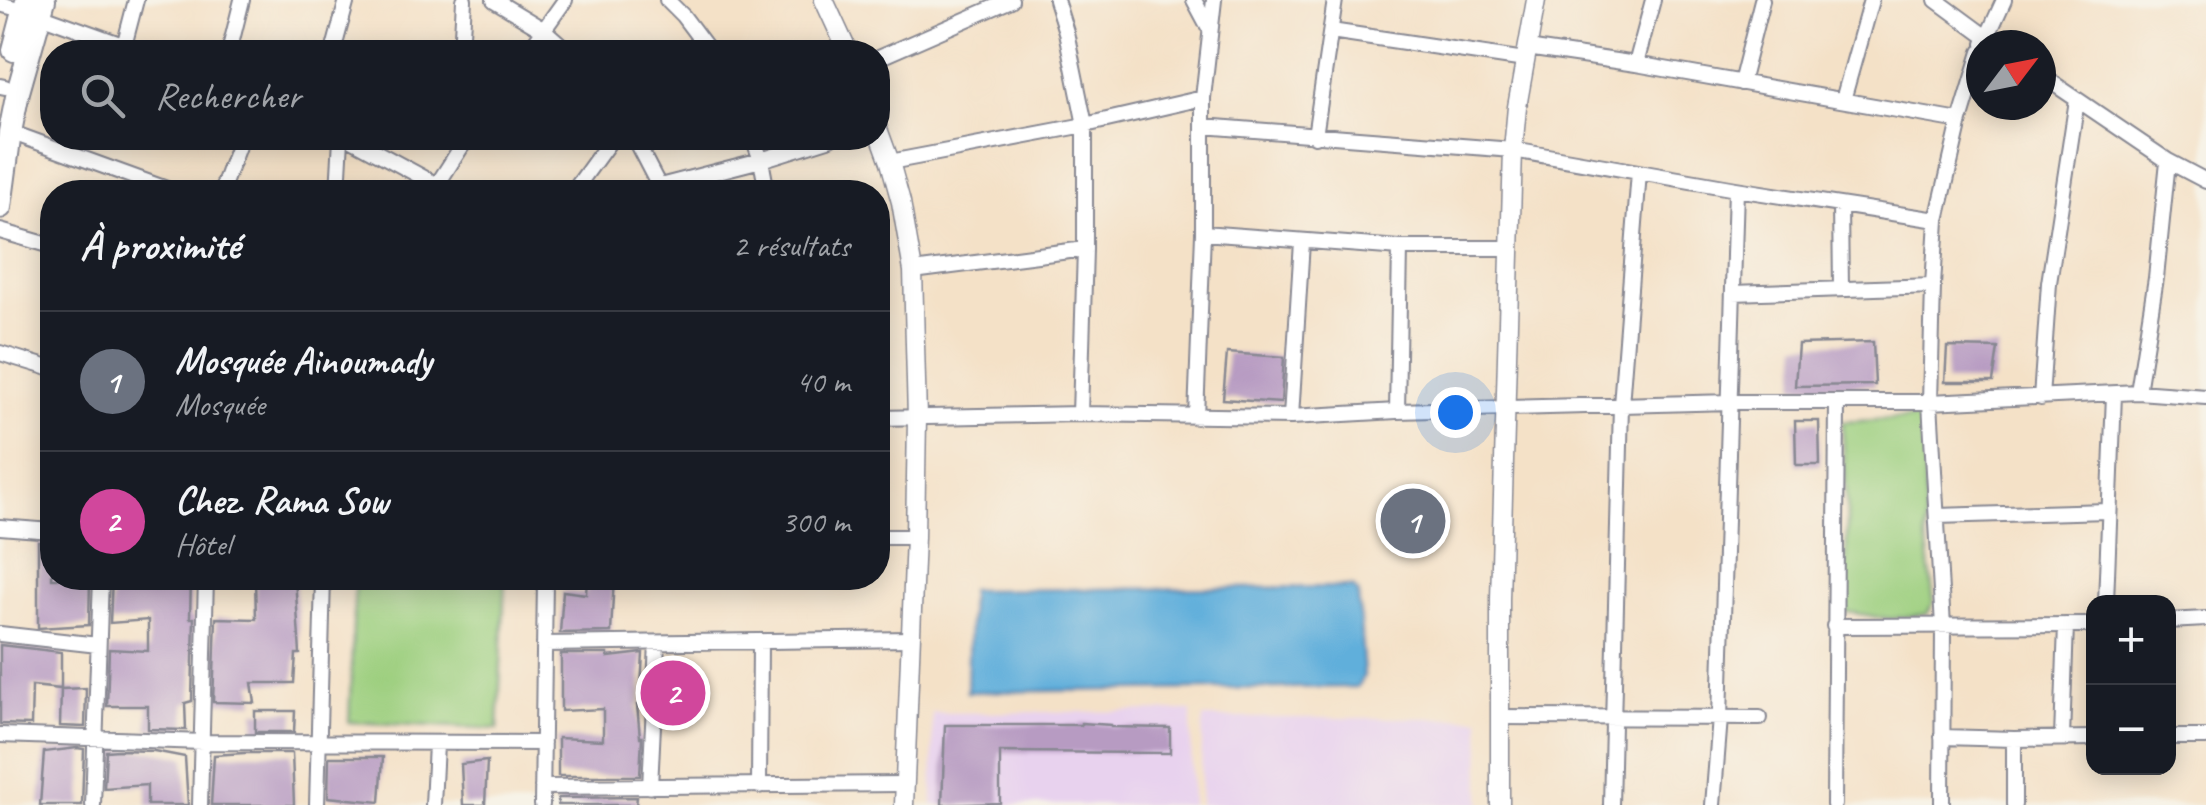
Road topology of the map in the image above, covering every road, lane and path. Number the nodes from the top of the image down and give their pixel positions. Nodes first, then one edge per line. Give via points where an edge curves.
1 (136, 0) edge
2 (242, 0) edge
3 (347, 0) edge
4 (464, 0) edge
5 (494, 0) edge
6 (565, 0) edge
7 (667, 0) edge
8 (824, 0) edge
9 (1011, 0) edge
10 (1056, 0) edge
11 (1194, 0) edge
12 (1214, 0) edge
13 (1335, 0) edge
14 (1536, 0) edge
15 (1653, 0) edge
16 (1762, 0) edge
17 (1871, 0) edge
18 (1936, 0) edge
19 (2004, 0) edge
20 (0, 4) edge
21 (34, 6) edge
22 (1209, 28) junction
23 (544, 30) junction
24 (1970, 30) edge
25 (1993, 30) edge
26 (1330, 31) junction
27 (110, 40) edge
28 (126, 40) edge
29 (232, 40) edge
30 (337, 40) edge
31 (462, 40) edge
32 (537, 40) edge
33 (555, 40) edge
34 (701, 40) edge
35 (842, 40) edge
36 (890, 53) edge
37 (1526, 54) junction
38 (1636, 64) junction
39 (1741, 82) junction
40 (2056, 85) edge
41 (2, 94) edge
42 (1204, 98) junction
43 (1843, 100) junction
44 (2077, 100) junction
45 (1966, 104) edge
46 (1960, 121) junction
47 (1085, 125) junction
48 (1204, 126) junction
49 (10, 132) junction
50 (1314, 136) junction
51 (40, 143) edge
52 (60, 150) edge
53 (237, 150) edge
54 (340, 150) edge
55 (371, 150) edge
56 (456, 150) edge
57 (459, 150) edge
58 (603, 150) edge
59 (640, 150) edge
60 (757, 150) edge
61 (793, 150) edge
62 (886, 150) edge
63 (1514, 150) junction
64 (456, 154) junction
65 (761, 160) junction
66 (2168, 161) junction
67 (890, 162) junction
68 (1639, 172) junction
69 (142, 180) edge
70 (225, 180) edge
71 (339, 180) edge
72 (423, 180) edge
73 (444, 180) edge
74 (582, 180) edge
75 (656, 180) edge
76 (692, 180) edge
77 (765, 180) edge
78 (2206, 180) edge
79 (1736, 190) junction
80 (1840, 205) junction
81 (0, 207) edge
82 (1938, 220) junction
83 (0, 231) edge
84 (1203, 233) junction
85 (1302, 242) junction
86 (40, 243) edge
87 (1085, 248) junction
88 (1400, 248) junction
89 (1510, 248) junction
90 (913, 271) junction
91 (1933, 286) junction
92 (1841, 289) junction
93 (1733, 292) junction
94 (0, 353) edge
95 (40, 366) edge
96 (2138, 392) junction
97 (2114, 394) junction
98 (2206, 397) edge
99 (2041, 398) junction
100 (1731, 402) junction
101 (1837, 402) junction
102 (1930, 402) junction
103 (1621, 405) junction
104 (1506, 409) junction
105 (1398, 411) junction
106 (1080, 414) junction
107 (1292, 416) junction
108 (1196, 417) junction
109 (890, 418) edge
110 (918, 418) junction
111 (2108, 511) junction
112 (1936, 516) junction
113 (0, 527) edge
114 (40, 530) edge
115 (890, 538) edge
116 (915, 538) junction
117 (100, 590) edge
118 (206, 590) edge
119 (323, 590) edge
120 (545, 590) edge
121 (2106, 595) edge
122 (2206, 619) edge
123 (2176, 621) edge
124 (2066, 625) junction
125 (2086, 625) edge
126 (1834, 626) junction
127 (1943, 626) junction
128 (0, 634) edge
129 (911, 639) junction
130 (760, 641) junction
131 (544, 644) junction
132 (657, 644) junction
133 (98, 645) junction
134 (1612, 716) junction
135 (1500, 717) junction
136 (1720, 718) junction
137 (1760, 718) dead end
138 (0, 736) edge
139 (2206, 736) edge
140 (1942, 737) junction
141 (2176, 737) edge
142 (2062, 738) junction
143 (2086, 738) edge
144 (94, 739) junction
145 (2014, 739) junction
146 (203, 742) junction
147 (318, 743) junction
148 (543, 743) junction
149 (436, 744) junction
150 (905, 784) junction
151 (759, 786) junction
152 (542, 787) junction
153 (650, 787) junction
154 (93, 805) edge
155 (200, 805) edge
156 (317, 805) edge
157 (433, 805) edge
158 (542, 805) edge
159 (904, 805) edge
160 (1500, 805) edge
161 (1611, 805) edge
162 (1713, 805) edge
163 (1834, 805) edge
164 (1942, 805) edge
165 (2014, 805) edge

1 - 28 street
2 - 29 street
3 - 30 street
4 - 31 street
5 - 23 street
6 - 23 street
7 - 34 street
8 - 35 street
9 - 36 street
10 - 47 street
11 - 22 street
12 - 22 street
13 - 26 street
14 - 37 street
15 - 38 street
16 - 39 street
17 - 43 street
18 - 24 street
19 - 25 street
20 - 21 street
21 - 27 street
21 - 41 main road
21 - 49 main road
22 - 42 street
23 - 32 street
23 - 33 street
26 - 37 street
26 - 50 street
37 - 38 street
37 - 63 street
38 - 39 street
39 - 43 street
40 - 44 street
42 - 47 street
42 - 48 street
43 - 46 street
44 - 66 street
44 - 99 street via 2049,283
45 - 46 street
46 - 82 street
47 - 67 street
47 - 87 street
48 - 50 street
48 - 84 street
49 - 51 street
49 - 81 main road
50 - 63 street
52 - 69 street
53 - 70 street
54 - 71 street
55 - 72 street
56 - 64 street
57 - 64 street
58 - 74 street
59 - 75 street
60 - 65 street
61 - 65 street
62 - 67 street
63 - 68 street
63 - 89 street
64 - 73 street
65 - 76 street
65 - 77 street
66 - 78 street
66 - 96 street
67 - 90 street
68 - 79 street
68 - 103 street
79 - 80 street
79 - 93 street
80 - 82 street
80 - 92 street
82 - 91 street
83 - 86 street
84 - 85 street
84 - 108 street
85 - 88 street
85 - 107 street
87 - 90 street
87 - 106 street
88 - 89 street
88 - 105 street
89 - 104 street
90 - 110 street
91 - 92 street
91 - 102 street
92 - 93 street
93 - 100 street
94 - 95 street
96 - 97 street
96 - 98 street
97 - 99 street
97 - 111 street
99 - 102 street
100 - 101 street
100 - 103 street
100 - 136 street
101 - 102 street
101 - 126 street
102 - 112 street
103 - 104 street
103 - 134 street
104 - 105 street
104 - 135 street
105 - 107 street
106 - 108 street
106 - 110 street
107 - 108 street
109 - 110 street
110 - 116 street
111 - 112 street
111 - 121 street
112 - 127 street
113 - 114 street
115 - 116 street
116 - 129 street
117 - 133 street
118 - 146 street
119 - 147 street
120 - 131 street
122 - 123 street
124 - 125 street
124 - 127 street
124 - 142 street
126 - 127 street
126 - 163 street
127 - 140 street
128 - 133 street
129 - 130 street
129 - 150 street
130 - 132 street
130 - 151 street
131 - 132 street
131 - 148 street
132 - 153 street
133 - 144 street
134 - 135 street
134 - 136 street
134 - 161 street
135 - 160 street
136 - 137 street
136 - 162 street
138 - 144 street
139 - 141 street
140 - 145 street
140 - 164 street
142 - 143 street
142 - 145 street
144 - 146 street
144 - 154 street
145 - 165 street
146 - 147 street
146 - 155 street
147 - 149 street
147 - 156 street
148 - 149 street
148 - 152 street
149 - 157 street
150 - 151 street
150 - 159 street
151 - 153 street
152 - 153 street
152 - 158 street

